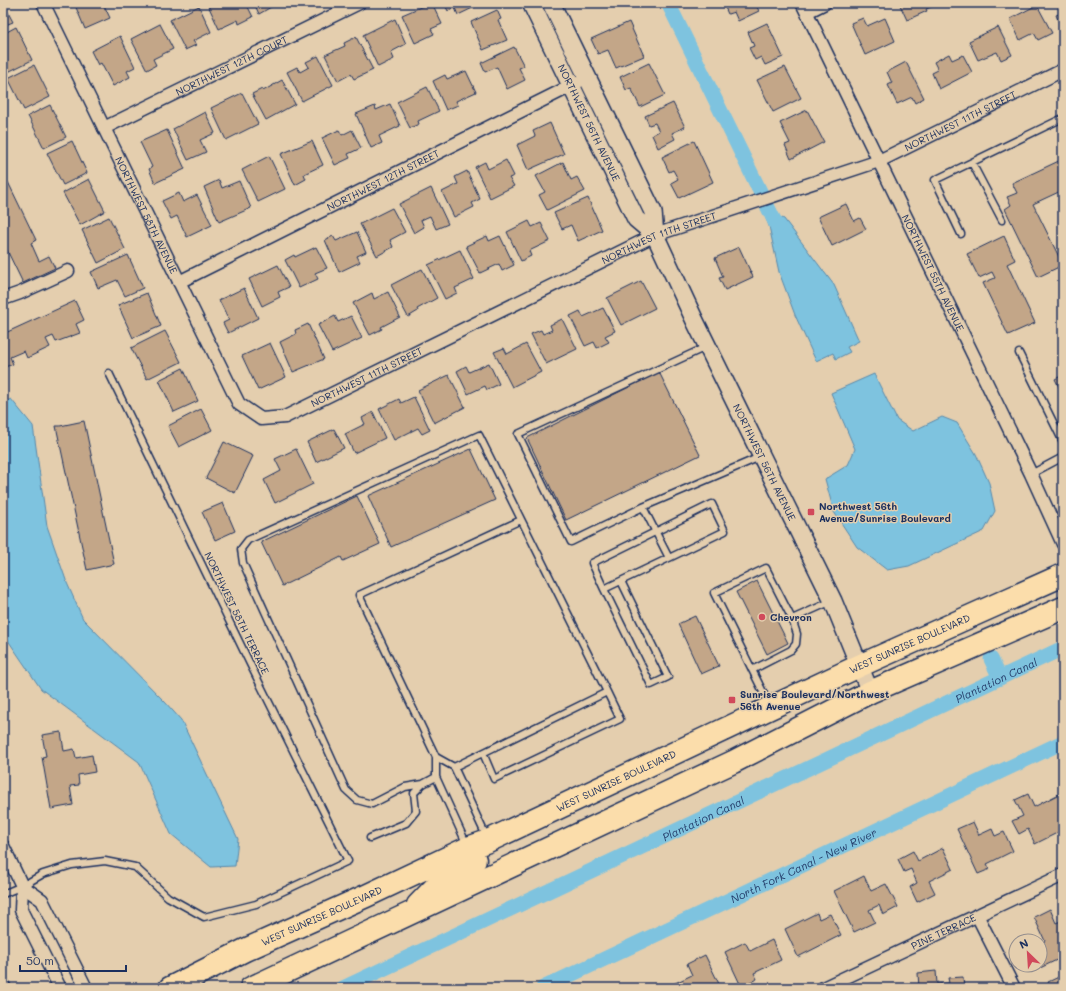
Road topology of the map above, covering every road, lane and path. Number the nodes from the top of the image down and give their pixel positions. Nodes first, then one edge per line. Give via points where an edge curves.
1 (43, 3) edge
2 (359, 3) edge
3 (531, 3) edge
4 (551, 3) edge
5 (825, 3) edge
6 (804, 8) edge
7 (1063, 70) edge
8 (588, 78) junction
9 (571, 86) junction
10 (1063, 118) edge
11 (104, 128) junction
12 (879, 161) junction
13 (972, 162) junction
14 (1002, 220) dead end
15 (961, 234) dead end
16 (655, 235) junction
17 (68, 271) dead end
18 (179, 282) junction
19 (3, 299) edge
20 (707, 346) junction
21 (1019, 353) dead end
22 (109, 373) dead end
23 (261, 419) joint
24 (1063, 442) edge
25 (761, 456) junction
26 (1063, 457) edge
27 (1031, 474) junction
28 (643, 507) junction
29 (521, 520) junction
30 (655, 532) junction
31 (1063, 544) edge
32 (669, 558) junction
33 (1063, 575) edge
34 (622, 581) junction
35 (604, 590) junction
36 (833, 601) junction
37 (1063, 608) edge
38 (792, 619) junction
39 (859, 666) junction
40 (752, 670) junction
41 (607, 692) junction
42 (870, 692) junction
43 (770, 708) junction
44 (482, 753) junction
45 (436, 757) junction
46 (454, 767) junction
47 (436, 777) junction
48 (423, 784) junction
49 (370, 838) dead end
50 (488, 841) junction
51 (3, 846) edge
52 (468, 848) junction
53 (1063, 875) edge
54 (22, 886) junction
55 (3, 894) edge
56 (977, 915) junction
57 (407, 916) junction
58 (245, 950) junction
59 (3, 978) edge
60 (8, 988) edge
61 (60, 988) edge
62 (86, 988) edge
63 (170, 988) edge
64 (198, 988) edge
65 (251, 988) edge
66 (823, 988) edge
67 (1014, 988) edge

1 - 11 street, NORTHWEST 58TH AVENUE
2 - 11 street, NORTHWEST 12TH COURT
3 - 9 street, NORTHWEST 56TH AVENUE
4 - 8 street, NORTHWEST 56TH AVENUE
5 - 6 street
6 - 12 street, NORTHWEST 55TH AVENUE
7 - 12 street, NORTHWEST 11TH STREET
8 - 9 street, NORTHWEST 12TH STREET
8 - 16 street, NORTHWEST 56TH AVENUE via 653,212
9 - 16 street, NORTHWEST 56TH AVENUE via 636,219
9 - 18 street, NORTHWEST 12TH STREET
10 - 13 lane
11 - 18 street, NORTHWEST 58TH AVENUE
12 - 16 street, NORTHWEST 11TH STREET
12 - 27 street, NORTHWEST 55TH AVENUE
13 - 14 lane
13 - 15 lane via 934,180
16 - 20 street, NORTHWEST 56TH AVENUE
16 - 23 street, NORTHWEST 11TH STREET via 285,417
17 - 19 street
18 - 23 street, NORTHWEST 58TH AVENUE via 239,404
20 - 25 street, NORTHWEST 56TH AVENUE
20 - 28 lane via 518,434 571,542
21 - 24 lane
22 - 54 lane, NORTHWEST 58TH TERRACE via 348,861 256,904 204,917 168,897 136,867 105,861 65,867 43,874
25 - 28 lane
25 - 36 street, NORTHWEST 56TH AVENUE
26 - 27 lane
27 - 31 street, NORTHWEST 55TH AVENUE
28 - 30 lane
29 - 41 lane
29 - 45 lane via 359,596
29 - 48 lane via 479,435 248,540 241,549 243,563 346,790 357,800 372,804 405,787
30 - 32 lane
30 - 32 lane via 712,504 725,531
30 - 35 lane via 592,564
32 - 34 lane
33 - 39 highway, WEST SUNRISE BOULEVARD
34 - 35 lane
34 - 35 lane via 668,677 651,685
36 - 38 lane
36 - 39 street, NORTHWEST 56TH AVENUE
37 - 42 highway
38 - 40 lane via 797,634 796,644 791,650
38 - 40 lane via 766,568 714,592
39 - 42 street, NORTHWEST 56TH AVENUE
39 - 43 highway, WEST SUNRISE BOULEVARD
40 - 43 lane
41 - 44 lane
41 - 44 lane via 620,719 494,779
42 - 57 highway via 733,762
43 - 50 highway, WEST SUNRISE BOULEVARD
44 - 46 lane
45 - 46 lane
45 - 47 lane
46 - 50 lane
47 - 48 lane
47 - 52 lane
48 - 49 lane via 414,793 416,811 411,817 406,822
50 - 52 highway, WEST SUNRISE BOULEVARD
50 - 57 highway via 477,859 450,872
51 - 54 street
52 - 58 highway, WEST SUNRISE BOULEVARD
53 - 56 street, PINE TERRACE
54 - 55 lane
54 - 61 street via 21,910
54 - 62 street via 42,900
56 - 66 street, PINE TERRACE
56 - 67 street
57 - 65 highway
58 - 63 highway, WEST SUNRISE BOULEVARD
58 - 64 highway via 226,975
59 - 60 lane

